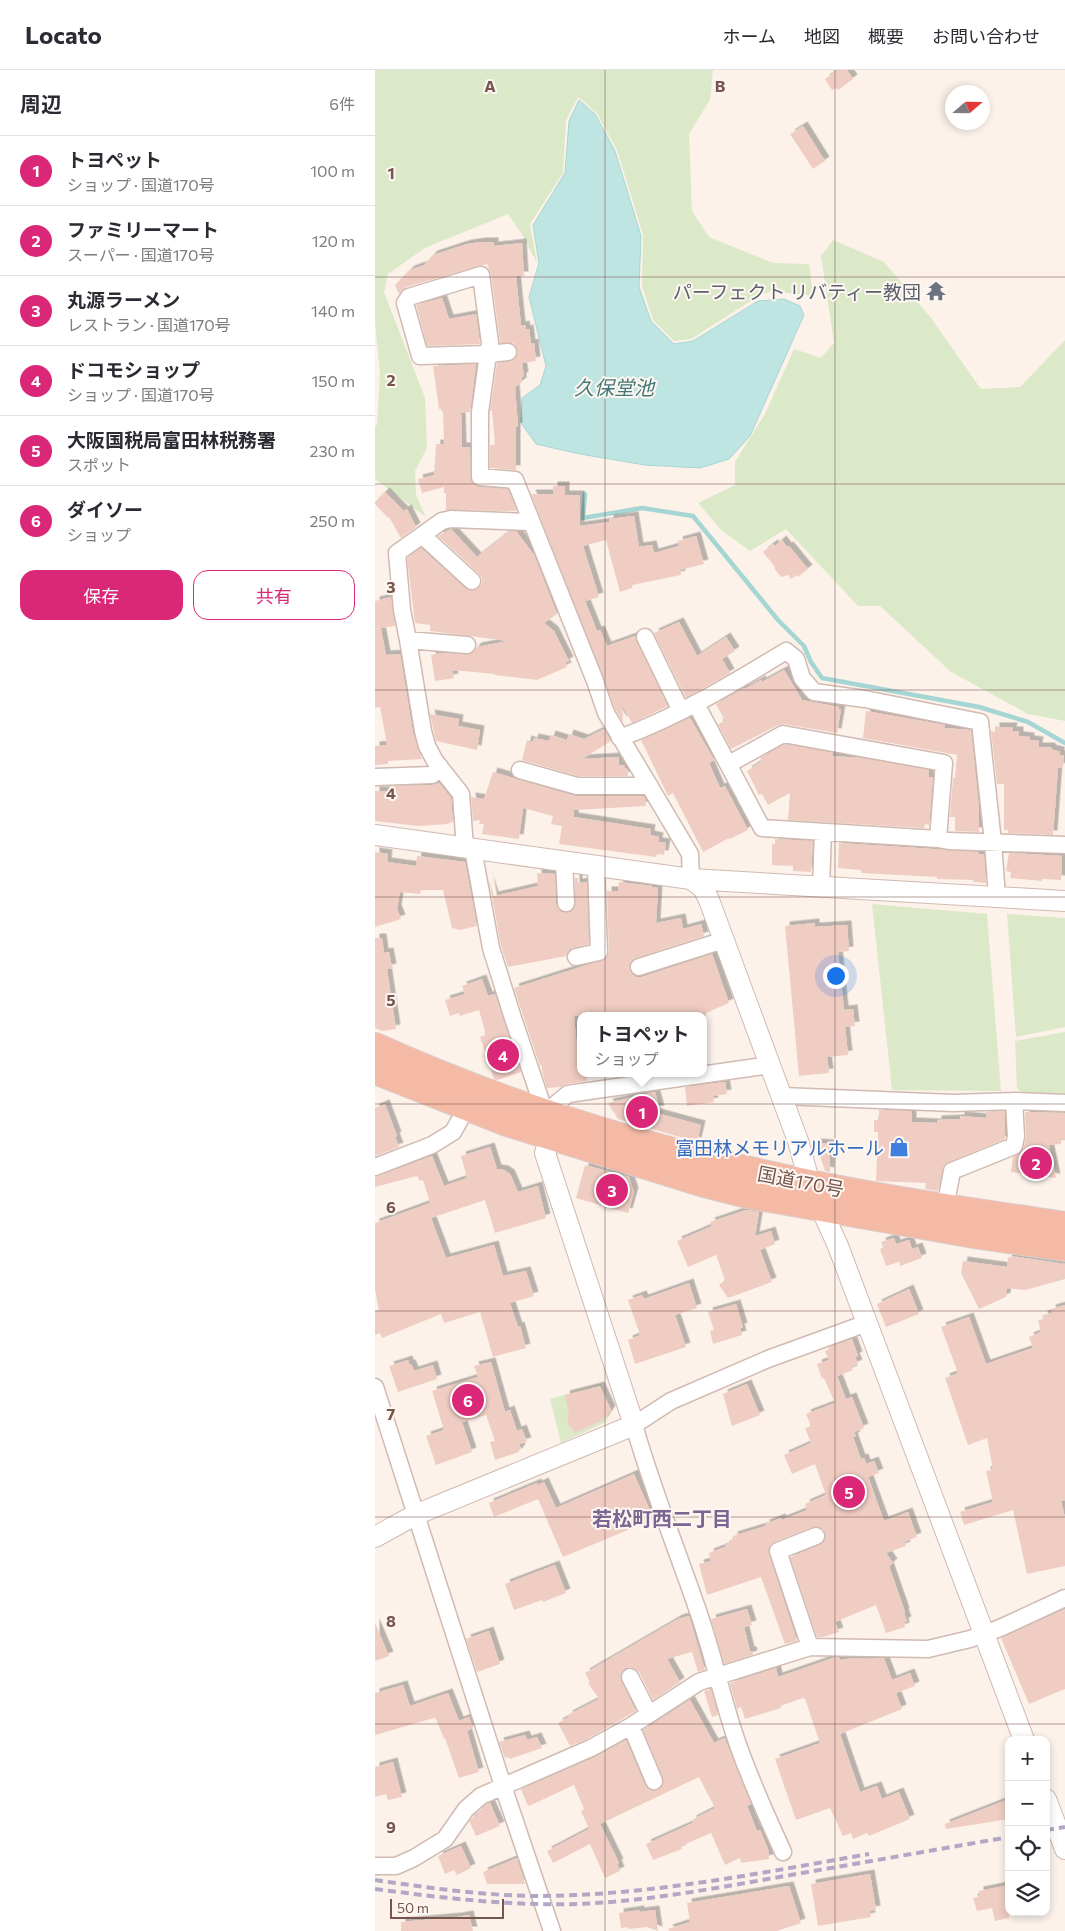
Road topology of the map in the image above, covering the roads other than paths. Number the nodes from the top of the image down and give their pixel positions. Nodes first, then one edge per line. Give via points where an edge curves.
1 (508, 352) dead end
2 (489, 354) junction
3 (530, 522) junction
4 (423, 536) junction
5 (472, 581) dead end
6 (645, 637) dead end
7 (408, 640) junction
8 (467, 645) dead end
9 (688, 708) junction
10 (620, 738) junction
11 (729, 764) junction
12 (441, 767) junction
13 (520, 770) dead end
14 (375, 777) edge
15 (650, 786) junction
16 (823, 832) junction
17 (375, 835) edge
18 (938, 839) junction
19 (993, 842) junction
20 (1065, 845) edge
21 (469, 848) junction
22 (563, 861) junction
23 (596, 866) junction
24 (691, 879) junction
25 (821, 887) junction
26 (997, 897) junction
27 (1065, 901) edge
28 (565, 903) dead end
29 (724, 940) junction
30 (576, 956) dead end
31 (639, 967) dead end
32 (375, 1047) edge
33 (770, 1064) junction
34 (375, 1070) edge
35 (707, 1073) edge
36 (682, 1077) edge
37 (782, 1096) junction
38 (1014, 1101) junction
39 (1065, 1103) edge
40 (467, 1107) junction
41 (548, 1124) junction
42 (375, 1167) edge
43 (816, 1196) junction
44 (945, 1208) junction
45 (1065, 1226) edge
46 (1065, 1247) edge
47 (867, 1323) junction
48 (375, 1387) edge
49 (634, 1425) junction
50 (415, 1515) junction
51 (816, 1536) dead end
52 (375, 1537) edge
53 (1065, 1598) edge
54 (984, 1634) junction
55 (810, 1647) junction
56 (719, 1676) junction
57 (630, 1677) dead end
58 (649, 1714) junction
59 (631, 1726) junction
60 (1022, 1736) edge
61 (654, 1781) dead end
62 (503, 1786) junction
63 (1050, 1810) edge
64 (1065, 1849) edge
65 (783, 1852) dead end
66 (375, 1866) edge
67 (552, 1931) edge

1 - 2 street
2 - 2 street via 481,275 409,297 405,303 421,356
2 - 3 street via 481,412 480,477 515,480
3 - 4 street via 451,519
3 - 10 street via 606,713
4 - 5 street
4 - 7 street via 397,554
6 - 9 street
7 - 8 street
7 - 12 street via 423,731 427,746
9 - 10 street
9 - 11 street
9 - 19 street via 786,651 796,659 802,678 813,692 981,722
10 - 15 street
11 - 16 street via 762,828
11 - 18 street via 783,734 944,763
12 - 14 street via 432,775
12 - 21 street via 461,794
13 - 15 street via 577,786
15 - 24 street via 690,854
16 - 18 street
16 - 25 street
17 - 21 street
18 - 19 street
19 - 20 street
19 - 26 street
21 - 22 street
21 - 41 street via 491,948
22 - 23 street
22 - 28 street
23 - 24 street
23 - 30 street via 599,952
24 - 25 street
24 - 29 street via 703,888
25 - 26 street
26 - 27 street
29 - 31 street
29 - 33 street
32 - 41 highway, 国道170号 via 465,1084
33 - 35 street
33 - 37 street
34 - 40 highway, 国道170号
36 - 41 street via 568,1094
37 - 38 street via 953,1103
37 - 43 street
38 - 39 street
38 - 44 street via 1014,1146 953,1171
40 - 41 highway, 国道170号
40 - 42 street via 453,1132 432,1145
41 - 43 highway, 国道170号 via 590,1128 762,1174
41 - 49 street via 545,1153
43 - 44 highway, 国道170号
43 - 46 highway, 国道170号 via 980,1235
43 - 47 street
44 - 45 highway, 国道170号
47 - 49 street via 768,1359 671,1401
47 - 54 street
48 - 50 street
49 - 50 street
49 - 56 street
50 - 52 street
50 - 62 street
51 - 55 street via 778,1551
53 - 54 street
54 - 55 street via 928,1649
54 - 60 street
55 - 56 street
56 - 58 street via 699,1682
56 - 65 street via 750,1780
57 - 58 street
58 - 59 street
59 - 61 street
59 - 62 street via 591,1748
62 - 66 street via 481,1796 466,1809 445,1839 396,1866
62 - 67 street
63 - 64 street

